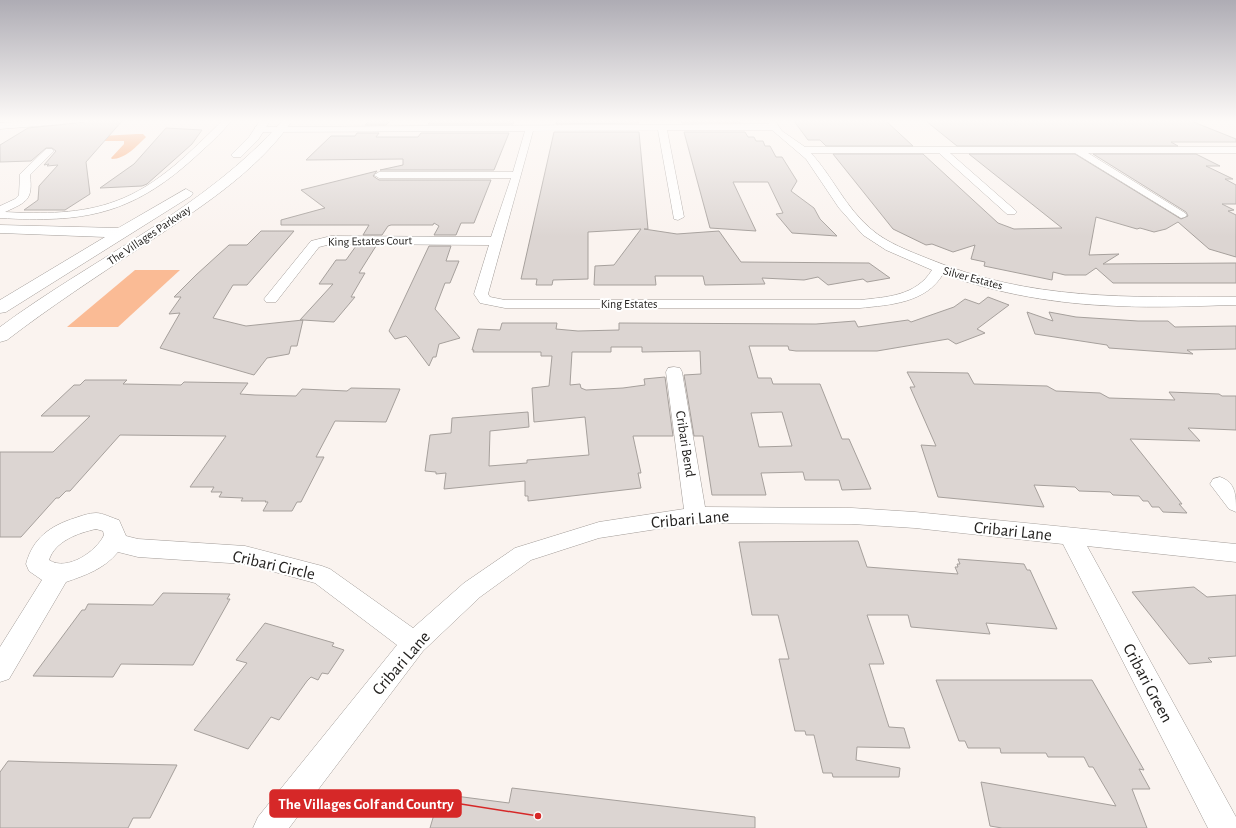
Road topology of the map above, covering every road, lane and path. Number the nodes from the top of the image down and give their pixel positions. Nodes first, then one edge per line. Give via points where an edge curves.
1 (40, 160) edge
2 (185, 160) edge
3 (233, 160) edge
4 (250, 160) edge
5 (521, 160) edge
6 (668, 160) edge
7 (812, 160) edge
8 (952, 160) edge
9 (1092, 160) edge
10 (379, 175) dead end
11 (517, 175) junction
12 (0, 210) edge
13 (1011, 212) dead end
14 (0, 215) edge
15 (1180, 215) dead end
16 (678, 216) dead end
17 (0, 229) edge
18 (121, 233) junction
19 (142, 240) junction
20 (496, 240) junction
21 (0, 241) edge
22 (106, 242) junction
23 (939, 269) junction
24 (272, 299) dead end
25 (1236, 301) edge
26 (0, 308) edge
27 (0, 315) edge
28 (26, 316) junction
29 (0, 336) edge
30 (674, 372) dead end
31 (1220, 484) dead end
32 (1236, 504) edge
33 (696, 515) junction
34 (1072, 538) junction
35 (114, 542) junction
36 (1236, 553) edge
37 (59, 573) junction
38 (414, 643) junction
39 (0, 670) edge
40 (269, 828) edge
41 (1225, 828) edge

1 - 12 street via 25,174 27,193 23,199
2 - 14 street via 156,184 134,198 101,208 52,216
3 - 18 street, The Villages Parkway via 214,176
4 - 19 street, The Villages Parkway via 206,196
5 - 11 street, King Estates
6 - 16 street
7 - 23 street, Silver Estates via 855,222 868,233 904,254
8 - 13 street
9 - 15 street
10 - 11 street
11 - 20 street, King Estates
17 - 18 street
18 - 19 street
18 - 22 street, The Villages Parkway
19 - 22 street
19 - 28 street, The Villages Parkway
20 - 23 street, King Estates via 481,294 484,300 505,304 860,304 898,300 910,295 928,287
20 - 24 street, King Estates Court via 330,240 315,244
21 - 22 street
22 - 26 street, The Villages Parkway
23 - 25 street, Silver Estates via 1034,294 1100,301
27 - 28 street
28 - 29 street, The Villages Parkway
30 - 33 street, Cribari Bend
31 - 32 street
33 - 34 street, Cribari Lane via 852,516 915,520
33 - 38 street, Cribari Lane via 599,530 523,554 472,590
34 - 36 street, Cribari Lane
34 - 41 street, Cribari Green
35 - 37 street via 94,561 80,568
35 - 37 street via 117,534 114,526 107,522 83,523 69,528 45,545 39,555 37,564 42,570
35 - 38 street, Cribari Circle via 138,548 245,555 322,576
37 - 39 street
38 - 40 street, Cribari Lane

